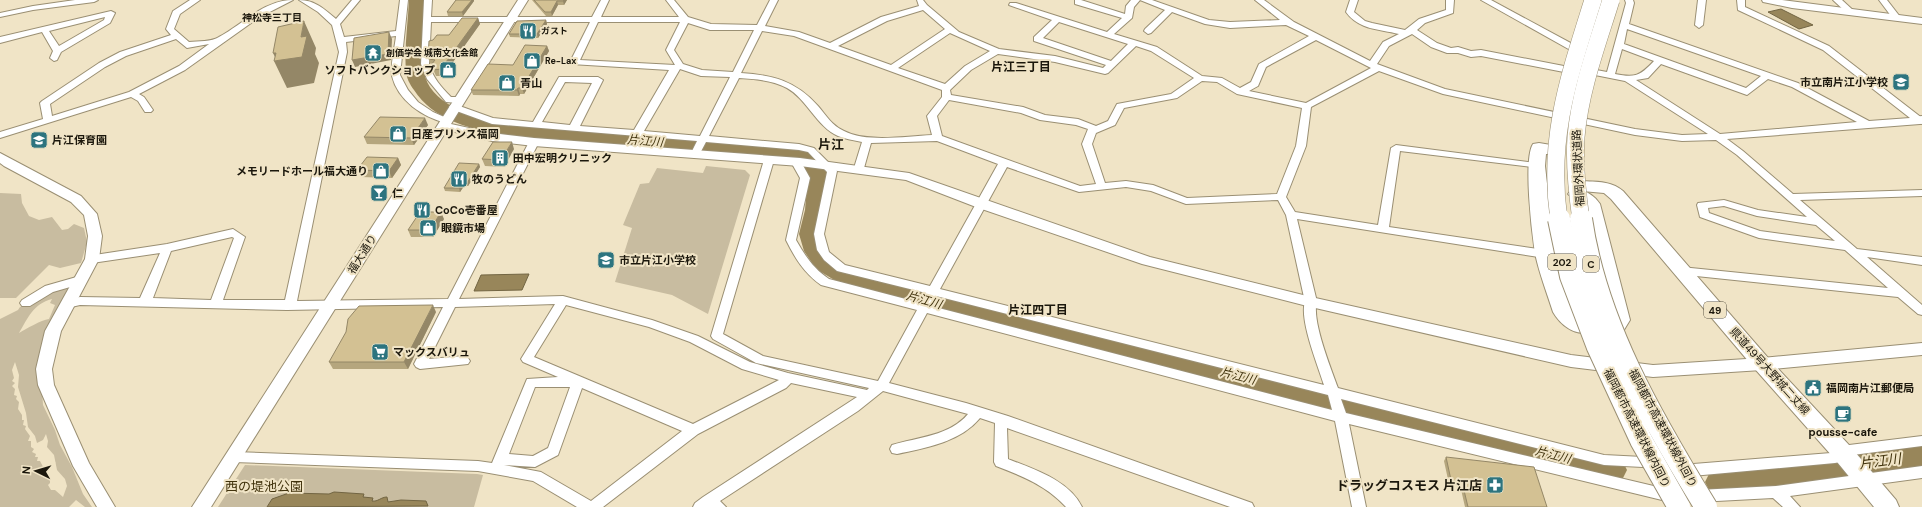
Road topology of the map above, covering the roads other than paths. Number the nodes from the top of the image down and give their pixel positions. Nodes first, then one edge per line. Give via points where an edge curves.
1 (27, 0) edge
2 (94, 0) edge
3 (196, 0) edge
4 (289, 0) edge
5 (303, 0) edge
6 (356, 0) edge
7 (404, 0) edge
8 (428, 0) edge
9 (523, 0) edge
10 (605, 0) edge
11 (670, 0) edge
12 (774, 0) edge
13 (1136, 0) edge
14 (1144, 0) edge
15 (1354, 0) edge
16 (1450, 0) edge
17 (1484, 0) edge
18 (1582, 0) edge
19 (1592, 0) edge
20 (1610, 0) edge
21 (1622, 0) edge
22 (1629, 0) edge
23 (1702, 0) edge
24 (1741, 0) edge
25 (1767, 0) edge
26 (1837, 0) edge
27 (1883, 0) edge
28 (85, 1) edge
29 (1078, 2) dead end
30 (1267, 2) edge
31 (922, 3) edge
32 (1013, 5) dead end
33 (23, 10) junction
34 (1170, 10) junction
35 (1850, 12) junction
36 (0, 15) edge
37 (1128, 17) junction
38 (1897, 18) junction
39 (1058, 19) junction
40 (427, 20) junction
41 (510, 20) junction
42 (595, 20) junction
43 (685, 20) junction
44 (1922, 21) edge
45 (1288, 22) junction
46 (336, 24) junction
47 (1699, 24) dead end
48 (1624, 25) junction
49 (760, 28) junction
50 (44, 29) junction
51 (950, 29) junction
52 (1148, 30) dead end
53 (1409, 32) junction
54 (401, 33) junction
55 (1108, 35) junction
56 (177, 36) junction
57 (1316, 36) junction
58 (0, 40) edge
59 (341, 40) junction
60 (218, 41) junction
61 (1134, 43) junction
62 (1619, 45) junction
63 (831, 46) junction
64 (1575, 49) junction
65 (997, 50) junction
66 (1660, 60) junction
67 (1112, 64) junction
68 (677, 67) junction
69 (1375, 67) junction
70 (892, 68) junction
71 (1569, 70) junction
72 (1588, 70) junction
73 (735, 75) junction
74 (1767, 75) junction
75 (1610, 76) junction
76 (1200, 78) junction
77 (1628, 78) junction
78 (946, 92) junction
79 (1240, 92) junction
80 (132, 94) junction
81 (456, 104) junction
82 (1307, 106) junction
83 (148, 110) dead end
84 (1568, 115) junction
85 (48, 121) junction
86 (1921, 121) edge
87 (444, 123) junction
88 (1867, 124) junction
89 (536, 125) junction
90 (573, 129) junction
91 (1096, 129) junction
92 (637, 134) junction
93 (0, 135) edge
94 (1718, 137) junction
95 (938, 138) junction
96 (703, 139) junction
97 (867, 140) junction
98 (534, 142) junction
99 (1551, 150) junction
100 (696, 153) junction
101 (0, 157) edge
102 (769, 160) junction
103 (798, 162) junction
104 (1004, 163) junction
105 (824, 165) junction
106 (1536, 166) junction
107 (859, 168) junction
108 (1101, 185) junction
109 (1577, 190) junction
110 (1921, 195) edge
111 (1281, 197) junction
112 (1791, 197) junction
113 (981, 204) junction
114 (1291, 215) junction
115 (1820, 222) junction
116 (1383, 230) junction
117 (167, 248) junction
118 (1852, 249) junction
119 (1545, 254) junction
120 (92, 259) junction
121 (1922, 261) edge
122 (1682, 271) junction
123 (80, 280) junction
124 (932, 291) junction
125 (1902, 293) junction
126 (563, 300) junction
127 (451, 302) junction
128 (1311, 302) junction
129 (26, 303) dead end
130 (142, 303) junction
131 (67, 304) junction
132 (214, 304) junction
133 (287, 306) junction
134 (330, 306) junction
135 (923, 306) junction
136 (1922, 311) edge
137 (1581, 327) junction
138 (1922, 349) edge
139 (464, 361) dead end
140 (1762, 364) junction
141 (1596, 365) junction
142 (1629, 369) junction
143 (788, 378) junction
144 (578, 382) junction
145 (880, 386) junction
146 (1334, 392) junction
147 (867, 396) junction
148 (977, 412) junction
149 (1341, 417) junction
150 (1003, 420) junction
151 (692, 430) junction
152 (1922, 441) edge
153 (897, 449) dead end
154 (1843, 453) junction
155 (233, 457) junction
156 (1643, 462) junction
157 (498, 464) junction
158 (1681, 471) junction
159 (1922, 472) edge
160 (1863, 478) junction
161 (1776, 492) junction
162 (1666, 501) edge
163 (1695, 504) edge
164 (709, 505) edge
165 (106, 507) edge
166 (201, 507) edge
167 (589, 507) edge
168 (593, 507) edge
169 (1076, 507) edge
170 (1247, 507) edge
171 (1359, 507) edge
172 (1793, 507) edge
173 (1888, 507) edge

1 - 33 street
2 - 28 street
3 - 56 street via 176,13 170,28
4 - 60 street via 255,16
5 - 46 street via 321,10
6 - 46 street
7 - 54 street
8 - 40 street
9 - 41 street, 福大通り
10 - 42 street
11 - 43 street
12 - 49 street
13 - 37 street via 1130,6
14 - 34 street
15 - 53 street via 1350,12 1360,22
16 - 53 street via 1450,11 1422,21
17 - 64 street
18 - 84 highway, bridge via 1566,66
19 - 64 highway, 福岡外環状道路 / 202
19 - 84 highway, 福岡都市高速環状線内回り / C, bridge
20 - 72 highway, 福岡外環状道路 / 202
20 - 84 highway, 福岡都市高速環状線外回り / C, bridge
21 - 84 highway via 1597,75
22 - 48 street
23 - 47 street
24 - 86 street via 1741,8 1826,48
25 - 35 street
26 - 35 street
27 - 38 street
28 - 33 street
29 - 37 street
30 - 45 street
31 - 51 street
31 - 63 street
32 - 39 street
33 - 36 street
34 - 45 street via 1208,22 1230,25
34 - 52 street
35 - 38 street
37 - 55 street
38 - 44 street
39 - 55 street
39 - 67 street via 1037,39
40 - 41 street
40 - 81 street via 426,73 437,88
41 - 42 street
41 - 81 street, 福大通り
42 - 43 street
42 - 68 street via 574,62
43 - 49 street via 710,27
43 - 68 street via 670,50
45 - 57 street
46 - 59 street
48 - 62 street
48 - 74 street
49 - 63 street via 796,34
49 - 73 street
50 - 50 street via 55,54 107,21 111,14
50 - 58 street
51 - 65 street via 956,34
51 - 70 street
53 - 69 street via 1386,44
53 - 71 street via 1450,51 1481,53
54 - 59 street
54 - 87 street via 396,75 400,86 427,114
55 - 61 street
56 - 60 street via 187,45
56 - 85 street via 123,54 102,65 45,103
57 - 69 street
57 - 79 street via 1262,66 1255,84
59 - 133 street via 343,52 291,301
60 - 80 street via 182,68
61 - 67 street
61 - 76 street via 1154,49
62 - 66 street
62 - 75 street
63 - 70 street
64 - 71 highway, 福岡外環状道路 / 202
64 - 72 street
65 - 67 street via 1105,70
65 - 78 street via 968,68
66 - 74 street via 1747,92
66 - 77 street via 1645,76
68 - 73 street via 701,73
68 - 92 street
69 - 82 street
69 - 84 street via 1443,91
70 - 78 street
71 - 84 highway, 福岡外環状道路 / 202
72 - 75 street
72 - 84 highway, 福岡外環状道路 / 202
73 - 96 street
73 - 97 street via 765,78 790,86 814,107 827,124 841,134
74 - 88 street via 1795,86
75 - 77 street
76 - 79 street via 1219,80
76 - 91 street via 1174,96 1120,106 1112,123
77 - 94 street
78 - 91 street via 962,101 1023,110 1043,118 1078,122
78 - 95 street via 932,116
79 - 82 street
80 - 83 street via 141,99
80 - 85 street
81 - 87 street, 福大通り
81 - 89 street via 492,121
82 - 111 street via 1301,146
84 - 94 street via 1635,132 1682,138
84 - 99 highway, 福岡外環状道路 / 202
84 - 109 highway, 福岡外環状道路 / 202
84 - 163 highway, 福岡都市高速環状線外回り / C, bridge via 1576,138 1577,195 1592,272 1635,380
84 - 163 highway, 福岡都市高速環状線内回り / C, bridge via 1554,163 1569,270 1611,380 1666,487
85 - 93 street
86 - 88 street
87 - 98 street via 492,137
87 - 134 street, 福大通り
88 - 94 street
89 - 90 street
89 - 90 street via 562,79 598,80
90 - 92 street
91 - 108 street via 1092,131 1087,144
92 - 96 street
94 - 112 street via 1740,152
95 - 97 street
95 - 104 street
96 - 100 street
96 - 105 street via 799,147 811,150
97 - 107 street
98 - 100 street
98 - 127 street
99 - 106 highway via 1539,148
99 - 137 highway, 福岡外環状道路 / 202 via 1550,196 1560,254
100 - 102 street
101 - 120 street via 76,199 90,214 94,236
102 - 103 street
102 - 145 street via 717,336 760,360
103 - 105 street
103 - 135 street via 805,178 791,240 801,259 825,282
104 - 108 street via 1079,189
104 - 113 street
105 - 107 street
105 - 124 street via 832,171 819,234 820,245 827,258 842,268
106 - 116 street via 1396,148
106 - 119 highway
107 - 113 street via 908,177
108 - 111 street via 1126,184 1153,188 1186,201
109 - 122 main road, 県道49号大野城二丈線 / 49 via 1609,188
109 - 142 highway via 1591,204 1620,320 1612,333
110 - 112 street
111 - 114 street
112 - 115 street
113 - 124 street
113 - 128 street via 1147,261
114 - 116 street
114 - 128 street
115 - 118 street
115 - 118 street via 1756,213 1724,203 1702,205 1704,215 1759,234
116 - 119 street
117 - 120 street
117 - 130 street via 147,298
117 - 132 street via 233,233 240,237
118 - 121 street
118 - 125 street
119 - 137 highway via 1563,312
120 - 123 street
122 - 125 street
122 - 140 main road, 県道49号大野城二丈線 / 49
123 - 129 street via 49,289
123 - 131 street
124 - 135 street
124 - 146 street
125 - 136 street
126 - 127 street
126 - 143 street via 652,324 694,339 746,366
126 - 144 street via 527,360
127 - 134 street
127 - 139 street via 420,364
128 - 141 street
128 - 146 street via 1309,308 1316,341
130 - 131 street
130 - 132 street
131 - 165 street via 48,347 44,369 46,385 82,466
132 - 133 street
133 - 134 street
134 - 155 street, 福大通り
135 - 145 street
135 - 149 street
137 - 141 highway, 福岡外環状道路 / 202
138 - 140 street
140 - 142 street via 1653,371
140 - 154 main road, 県道49号大野城二丈線 / 49
141 - 142 street
141 - 156 highway, 福岡外環状道路 / 202
142 - 158 highway
143 - 147 street
143 - 151 street via 782,385
144 - 151 street
144 - 157 street via 553,451 535,462
144 - 157 street via 531,382
145 - 147 street
145 - 148 street
146 - 149 street
146 - 156 street via 1604,460
147 - 164 street
148 - 150 street
148 - 153 street via 972,420 936,440
149 - 162 street
149 - 171 street
150 - 169 street via 1000,426 1002,462 1044,479 1062,491
150 - 170 street
151 - 168 street
152 - 154 street
154 - 158 street via 1835,458
154 - 160 main road, 県道49号大野城二丈線 / 49
155 - 157 street via 478,466
155 - 166 street, 福大通り
156 - 158 street
156 - 162 highway, 福岡外環状道路 / 202
157 - 167 street via 536,476
158 - 163 highway
159 - 160 street
160 - 161 street
160 - 173 main road, 県道49号大野城二丈線 / 49
161 - 163 street
161 - 172 street

